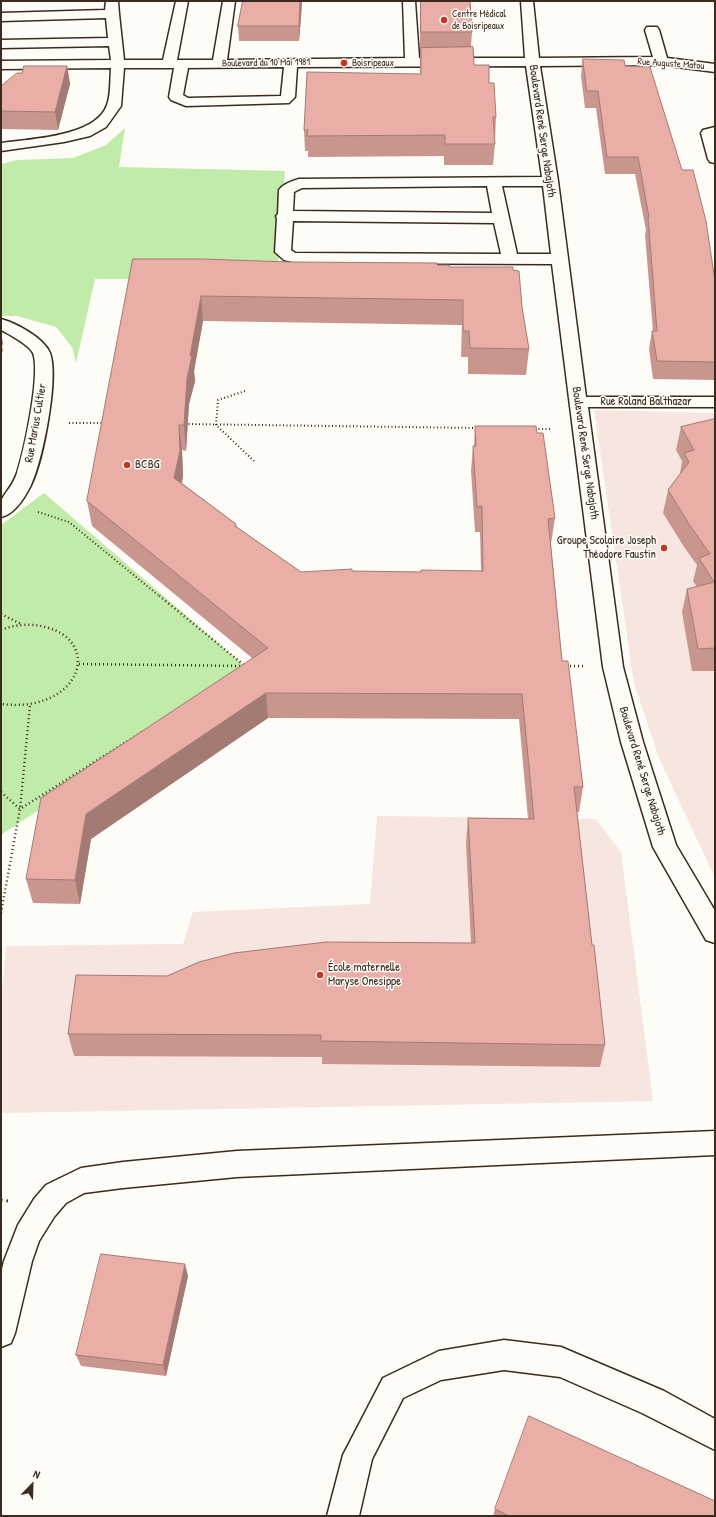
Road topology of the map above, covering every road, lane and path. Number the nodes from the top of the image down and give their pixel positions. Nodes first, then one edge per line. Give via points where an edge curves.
1 (182, 1) edge
2 (229, 1) edge
3 (409, 1) edge
4 (527, 1) edge
5 (112, 7) edge
6 (1, 17) edge
7 (652, 30) dead end
8 (115, 42) junction
9 (1, 44) edge
10 (532, 61) junction
11 (412, 62) junction
12 (661, 62) junction
13 (118, 63) junction
14 (291, 63) junction
15 (176, 64) junction
16 (219, 64) junction
17 (1, 65) edge
18 (715, 68) edge
19 (715, 131) edge
20 (1, 147) edge
21 (715, 159) edge
22 (550, 181) junction
23 (493, 182) junction
24 (284, 216) junction
25 (501, 218) junction
26 (510, 259) junction
27 (559, 259) junction
28 (1, 324) edge
29 (245, 391) dead end
30 (578, 402) junction
31 (715, 402) edge
32 (36, 423) junction
33 (106, 423) edge
34 (185, 424) edge
35 (216, 425) junction
36 (478, 428) edge
37 (534, 429) edge
38 (582, 430) junction
39 (254, 462) dead end
40 (6, 507) edge
41 (1, 614) edge
42 (21, 624) junction
43 (1, 630) edge
44 (79, 664) junction
45 (245, 666) junction
46 (253, 666) edge
47 (558, 666) edge
48 (613, 666) junction
49 (238, 670) edge
50 (1, 704) edge
51 (30, 705) junction
52 (146, 729) edge
53 (1, 792) edge
54 (20, 809) junction
55 (1, 913) edge
56 (715, 933) edge
57 (715, 1143) edge
58 (1, 1333) edge
59 (715, 1435) edge
60 (343, 1516) edge

1 - 15 street
2 - 16 street
3 - 11 street
4 - 10 street, Boulevard René Serge Nabajoth
5 - 6 street
5 - 8 street
7 - 12 street
8 - 9 street
8 - 13 street
10 - 11 street, Boulevard du 10 Mai 1981
10 - 12 street, Rue Auguste Matou
10 - 22 street, Boulevard René Serge Nabajoth
11 - 14 street, Boulevard du 10 Mai 1981
12 - 18 street, Rue Auguste Matou
13 - 15 street, Boulevard du 10 Mai 1981
13 - 17 street, Boulevard du 10 Mai 1981
13 - 20 street via 114,106 101,124 64,138
14 - 15 street via 288,97 284,100 186,102 176,96
14 - 16 street, Boulevard du 10 Mai 1981
15 - 16 street, Boulevard du 10 Mai 1981
19 - 21 street via 708,133
22 - 23 street
22 - 27 street, Boulevard René Serge Nabajoth
23 - 24 street via 299,184 287,190
23 - 25 street
24 - 25 street
24 - 26 street via 283,252 290,257
25 - 26 street
26 - 27 street
27 - 30 street, Boulevard René Serge Nabajoth
28 - 32 street, Rue Marius Cultier via 22,335 40,352 44,377
29 - 35 path via 218,400
30 - 31 street, Rue Roland Balthazar
30 - 38 street, Boulevard René Serge Nabajoth
32 - 33 path
32 - 40 street, Rue Marius Cultier via 30,463 22,484
34 - 35 path
35 - 36 path
35 - 39 path
37 - 38 path
38 - 48 street, Boulevard René Serge Nabajoth
40 - 45 path via 69,522
41 - 42 path
42 - 43 path
42 - 44 path via 46,626 70,638 77,650
44 - 45 path
44 - 51 path via 74,677 63,689 48,699
45 - 46 path
45 - 49 path
47 - 48 path
48 - 56 street, Boulevard René Serge Nabajoth via 632,742 665,847
50 - 51 path
51 - 54 path
52 - 54 path
53 - 54 path
54 - 55 path
57 - 58 street via 237,1164 122,1174 81,1181 56,1194 28,1234 18,1260
59 - 60 street via 653,1402 561,1362 504,1355 439,1366 393,1388 358,1455

